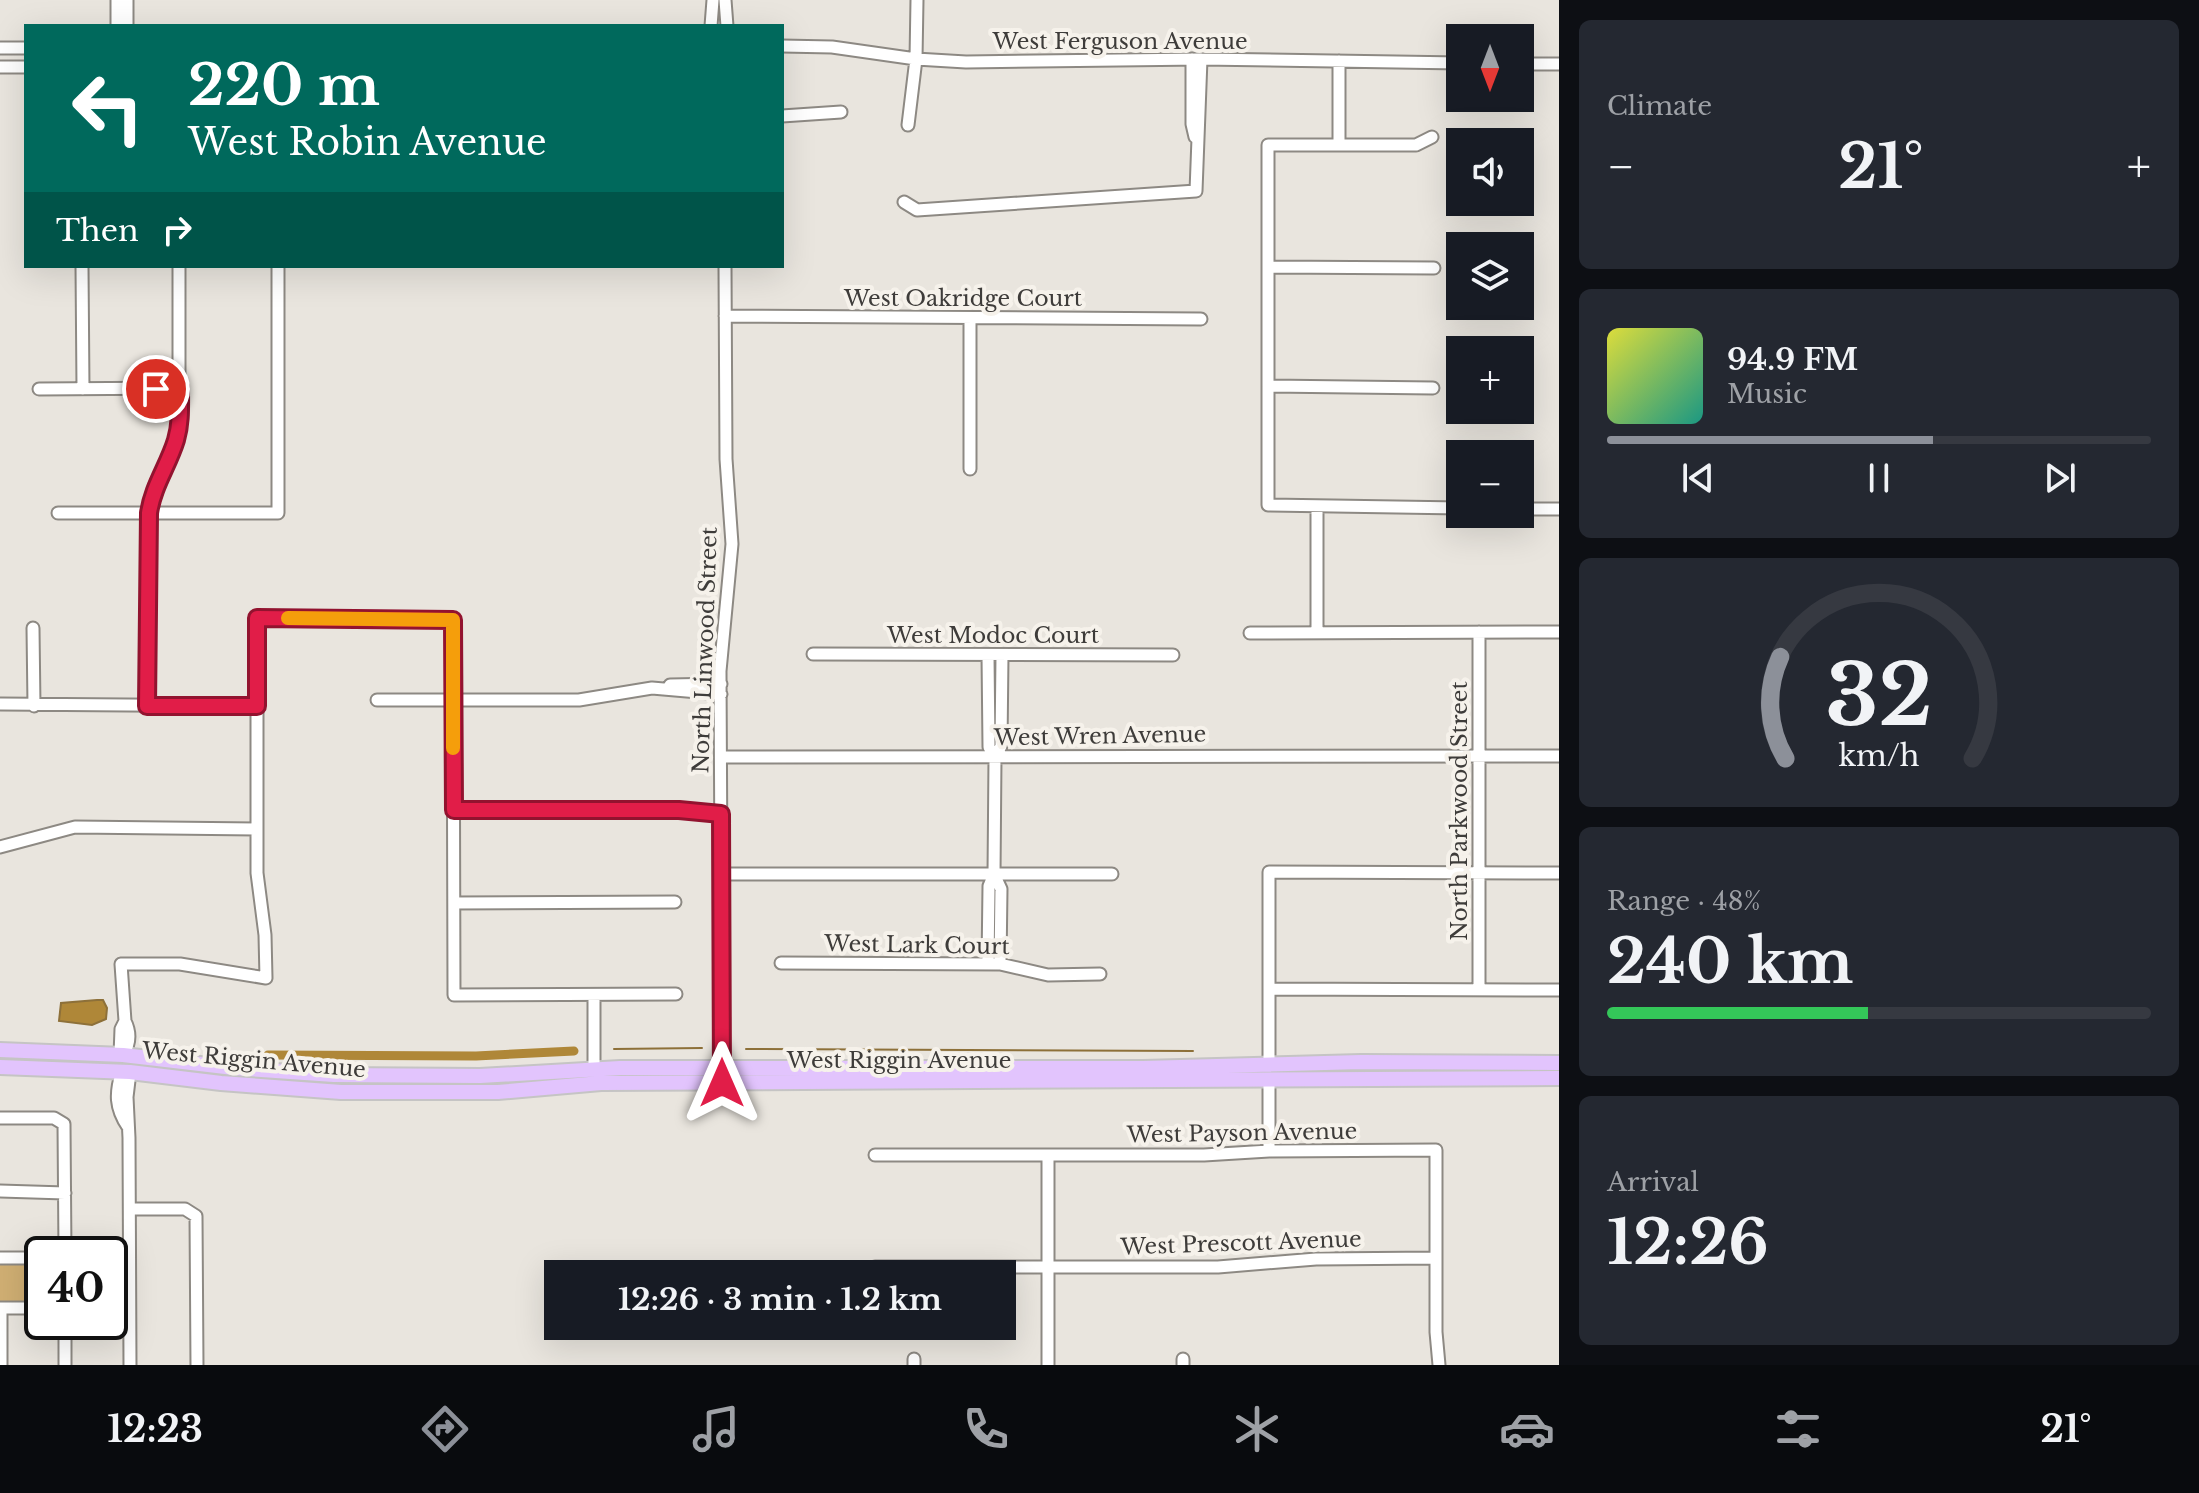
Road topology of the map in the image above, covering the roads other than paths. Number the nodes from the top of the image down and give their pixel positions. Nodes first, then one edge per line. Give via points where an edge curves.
1 (117, 0) edge
2 (127, 0) edge
3 (713, 0) edge
4 (725, 0) edge
5 (917, 0) edge
6 (117, 24) edge
7 (127, 24) edge
8 (711, 24) edge
9 (727, 24) edge
10 (784, 46) edge
11 (0, 48) edge
12 (24, 48) edge
13 (916, 59) junction
14 (1197, 59) junction
15 (1339, 61) junction
16 (1446, 63) edge
17 (1534, 64) edge
18 (1559, 64) edge
19 (0, 67) edge
20 (24, 67) edge
21 (841, 112) dead end
22 (784, 116) edge
23 (908, 125) dead end
24 (1432, 137) dead end
25 (1339, 145) junction
26 (904, 202) dead end
27 (1268, 267) junction
28 (82, 268) edge
29 (179, 268) edge
30 (278, 268) edge
31 (725, 268) edge
32 (1434, 268) dead end
33 (725, 316) junction
34 (970, 318) junction
35 (1201, 319) dead end
36 (1268, 386) junction
37 (180, 388) junction
38 (1433, 388) dead end
39 (39, 389) dead end
40 (83, 389) junction
41 (970, 469) dead end
42 (1317, 506) junction
43 (1446, 508) edge
44 (1534, 509) edge
45 (1559, 509) edge
46 (58, 513) dead end
47 (149, 513) junction
48 (33, 628) dead end
49 (1317, 632) junction
50 (1479, 632) junction
51 (1559, 632) edge
52 (1250, 633) dead end
53 (813, 654) dead end
54 (988, 655) junction
55 (1002, 655) junction
56 (1173, 655) dead end
57 (721, 689) junction
58 (377, 700) dead end
59 (453, 700) junction
60 (0, 704) edge
61 (34, 706) junction
62 (147, 706) junction
63 (257, 706) junction
64 (1479, 756) junction
65 (1559, 756) edge
66 (721, 757) junction
67 (995, 758) junction
68 (454, 810) junction
69 (721, 814) junction
70 (257, 829) junction
71 (0, 847) edge
72 (1479, 873) junction
73 (1559, 873) edge
74 (721, 874) junction
75 (994, 874) junction
76 (1112, 874) dead end
77 (675, 902) dead end
78 (454, 903) junction
79 (781, 963) dead end
80 (994, 964) junction
81 (1100, 974) dead end
82 (1269, 989) junction
83 (1479, 990) junction
84 (1559, 990) edge
85 (676, 994) dead end
86 (594, 995) junction
87 (0, 1050) edge
88 (121, 1055) junction
89 (1389, 1062) junction
90 (1559, 1063) edge
91 (1269, 1065) junction
92 (0, 1067) edge
93 (17, 1067) junction
94 (722, 1067) junction
95 (234, 1068) junction
96 (594, 1068) junction
97 (126, 1071) junction
98 (1559, 1078) edge
99 (1157, 1081) junction
100 (1269, 1081) junction
101 (722, 1083) junction
102 (0, 1118) edge
103 (1269, 1151) junction
104 (875, 1155) dead end
105 (1048, 1155) junction
106 (0, 1191) edge
107 (65, 1193) junction
108 (130, 1209) junction
109 (65, 1236) edge
110 (0, 1258) edge
111 (24, 1258) edge
112 (1436, 1258) junction
113 (1016, 1267) edge
114 (1048, 1267) junction
115 (129, 1284) joint
116 (1, 1308) edge
117 (24, 1308) edge
118 (65, 1340) edge
119 (1, 1365) edge
120 (65, 1365) edge
121 (130, 1365) edge
122 (197, 1365) edge
123 (1048, 1365) edge
124 (1439, 1365) edge

1 - 6 street
2 - 7 street
3 - 8 street
4 - 9 street
5 - 13 street
10 - 13 street, West Ferguson Avenue
11 - 12 street
13 - 14 street, West Ferguson Avenue
13 - 23 street
14 - 15 street, West Ferguson Avenue
14 - 26 street via 1192,124 1196,191 917,210
15 - 16 street, West Ferguson Avenue
15 - 25 street
17 - 18 street
19 - 20 street
21 - 22 street
24 - 25 street via 1416,145
25 - 27 street via 1268,145
27 - 32 street
27 - 36 street
28 - 40 street
29 - 37 street
30 - 47 street via 278,513
31 - 33 street, North Linwood Street
33 - 34 street, West Oakridge Court
33 - 57 street, North Linwood Street via 732,544
34 - 35 street, West Oakridge Court
34 - 41 street
36 - 38 street
36 - 42 street via 1268,505
37 - 40 street
37 - 47 street via 176,439
39 - 40 street
42 - 43 street
42 - 49 street
44 - 45 street
46 - 47 street
47 - 62 street
48 - 61 street
49 - 50 street
49 - 52 street
50 - 51 street
50 - 64 street, North Parkwood Street
53 - 54 street, West Modoc Court
54 - 55 street, West Modoc Court
54 - 67 street via 989,747
55 - 56 street, West Modoc Court
55 - 67 street via 1001,746
57 - 59 street via 676,684 579,700
57 - 66 street, North Linwood Street
58 - 59 street
59 - 63 street via 453,620 257,618
59 - 68 street
60 - 61 street
61 - 62 street
62 - 63 street
63 - 70 street
64 - 65 street, West Wren Avenue
64 - 67 street, West Wren Avenue
64 - 72 street, North Parkwood Street
66 - 67 street, West Wren Avenue
66 - 69 street, North Linwood Street
67 - 75 street
68 - 69 street
68 - 78 street
69 - 74 street, North Linwood Street
70 - 71 street via 75,827
70 - 88 street via 266,978 187,965 121,964 129,1029 128,1047
72 - 73 street
72 - 82 street via 1269,872
72 - 83 street, North Parkwood Street
74 - 75 street
74 - 94 street, North Linwood Street
75 - 76 street
75 - 80 street via 989,886
77 - 78 street
78 - 86 street via 454,995
79 - 80 street, West Lark Court
80 - 81 street, West Lark Court via 1048,975
82 - 83 street
82 - 91 street
83 - 84 street
85 - 86 street
86 - 96 street
87 - 88 main road, West Riggin Avenue
88 - 93 main road via 111,1062 40,1060
88 - 95 main road, West Riggin Avenue
89 - 90 main road, West Riggin Avenue
89 - 91 main road, West Riggin Avenue
89 - 100 main road via 1366,1069 1277,1074
91 - 94 main road, West Riggin Avenue
91 - 99 main road via 1255,1074
92 - 93 main road, West Riggin Avenue
93 - 97 main road, West Riggin Avenue
94 - 96 main road, West Riggin Avenue
94 - 101 street, North Linwood Street
95 - 96 main road, West Riggin Avenue via 480,1076
95 - 97 main road via 211,1073 143,1066
97 - 101 main road, West Riggin Avenue via 341,1092
97 - 108 street via 122,1106 128,1128
98 - 100 main road, West Riggin Avenue
99 - 100 main road, West Riggin Avenue
99 - 101 main road, West Riggin Avenue
100 - 103 street
102 - 107 street via 62,1121
103 - 105 street, West Payson Avenue
103 - 112 street, West Payson Avenue via 1436,1150
104 - 105 street, West Payson Avenue
105 - 114 street
106 - 107 street
107 - 109 street
108 - 115 street
108 - 122 street via 194,1212
110 - 111 street
112 - 114 street, West Prescott Avenue
112 - 124 street
113 - 114 street, West Prescott Avenue
114 - 123 street
115 - 121 street
116 - 117 street
116 - 119 street
118 - 120 street

